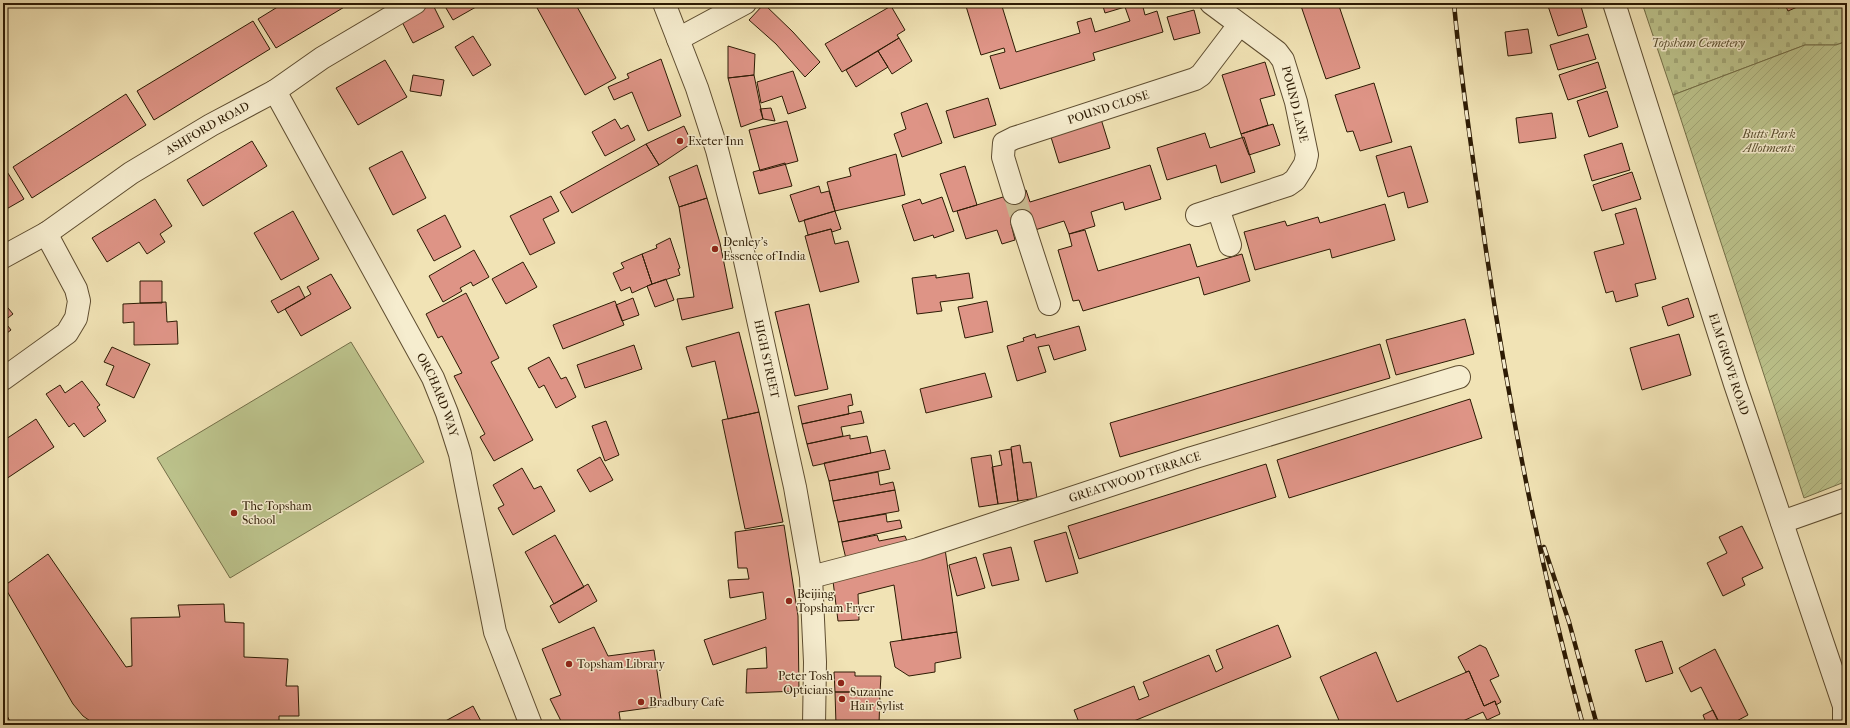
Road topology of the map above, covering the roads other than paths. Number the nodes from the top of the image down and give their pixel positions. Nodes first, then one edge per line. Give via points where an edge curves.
1 (415, 3) edge
2 (664, 3) edge
3 (745, 3) edge
4 (1211, 3) edge
5 (1614, 3) edge
6 (1239, 25) junction
7 (678, 39) junction
8 (275, 91) junction
9 (1014, 193) tunnel mouth
10 (1218, 208) junction
11 (1197, 215) dead end
12 (1022, 221) tunnel mouth
13 (47, 233) junction
14 (1230, 245) dead end
15 (3, 257) edge
16 (1050, 304) dead end
17 (1459, 377) dead end
18 (3, 379) edge
19 (1847, 499) edge
20 (1782, 522) junction
21 (811, 577) junction
22 (1845, 712) edge
23 (531, 725) edge
24 (814, 725) edge

1 - 8 street, ASHFORD ROAD via 322,58
2 - 7 street, HIGH STREET
3 - 7 street
4 - 6 street, POUND LANE
5 - 20 street, ELM GROVE ROAD
6 - 9 street, POUND CLOSE via 1202,75 1195,79 1004,143 1003,158
6 - 10 street, POUND LANE via 1277,52 1283,60 1296,102 1307,155 1301,172 1288,185
7 - 21 street, HIGH STREET via 717,150 742,247 795,487
8 - 13 street, ASHFORD ROAD via 211,125 131,173
8 - 23 street, ORCHARD WAY via 433,378 460,454 495,632
10 - 11 street, POUND LANE
10 - 14 street
12 - 16 street
13 - 15 street, ASHFORD ROAD
13 - 18 street via 76,289 79,301 76,318 68,333
17 - 21 street, GREATWOOD TERRACE via 1192,458 918,549
19 - 20 street
20 - 22 street, ELM GROVE ROAD
21 - 24 street, HIGH STREET via 815,662

